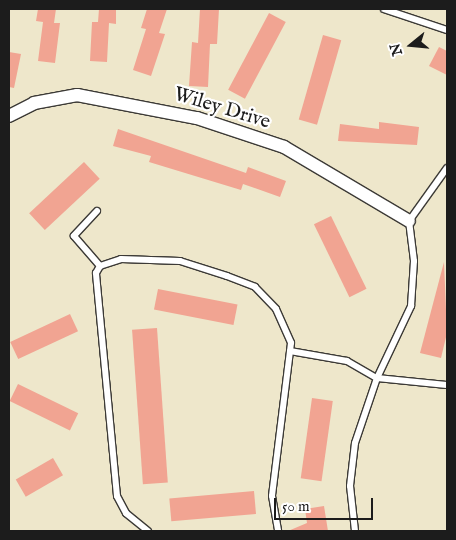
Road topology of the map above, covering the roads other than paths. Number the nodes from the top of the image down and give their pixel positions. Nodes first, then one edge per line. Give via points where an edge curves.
1 (384, 9) edge
2 (447, 30) edge
3 (9, 116) edge
4 (447, 168) edge
5 (98, 211) dead end
6 (409, 221) junction
7 (100, 266) junction
8 (290, 351) junction
9 (377, 378) junction
10 (447, 385) edge
11 (148, 531) edge
12 (278, 531) edge
13 (356, 531) edge

1 - 2 lane
3 - 6 street, Wiley Drive via 34,103 76,95 197,118 284,147
4 - 6 lane
5 - 7 lane via 74,236
6 - 9 lane via 414,261 411,306
7 - 8 lane via 121,259 180,261 255,287 276,309
7 - 11 lane via 97,287 117,496 126,512
8 - 9 lane via 347,360
8 - 12 lane via 272,496
9 - 10 lane
9 - 13 lane via 355,444 350,486

